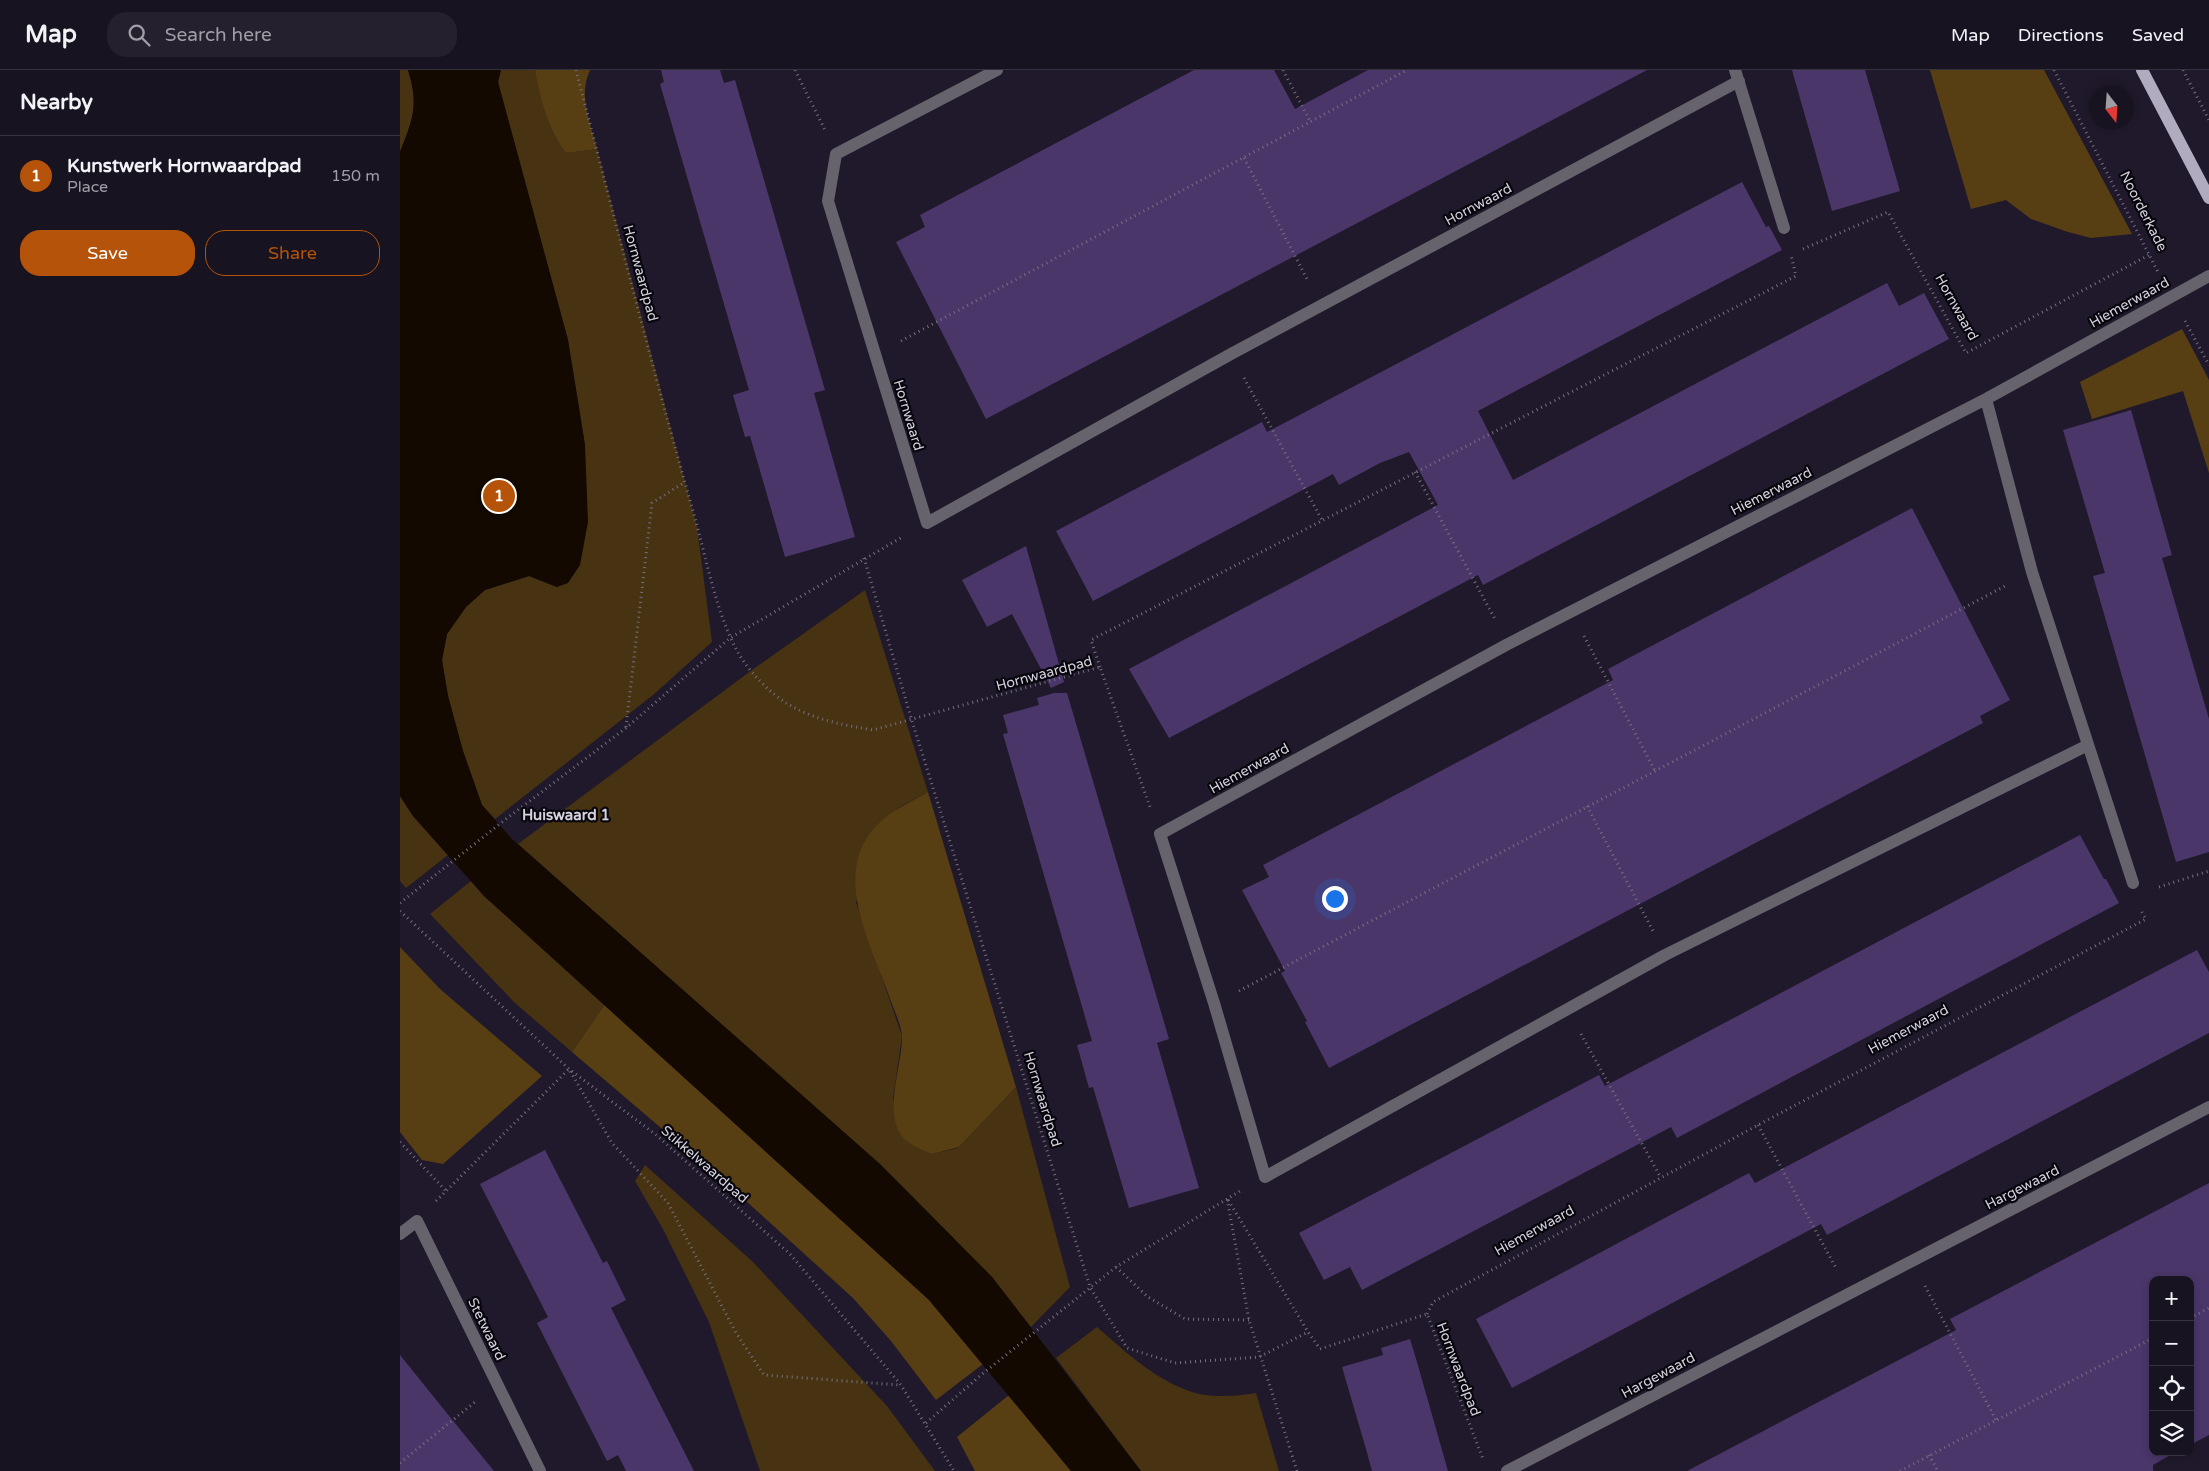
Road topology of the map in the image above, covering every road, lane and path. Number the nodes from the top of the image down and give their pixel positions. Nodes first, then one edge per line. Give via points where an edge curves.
1 (576, 70) edge
2 (796, 70) edge
3 (996, 70) edge
4 (1283, 70) edge
5 (1407, 70) edge
6 (2054, 70) edge
7 (2142, 70) edge
8 (2183, 70) edge
9 (1737, 75) edge
10 (2209, 120) edge
11 (1310, 121) junction
12 (836, 154) junction
13 (1244, 158) junction
14 (2209, 198) edge
15 (1784, 228) joint
16 (1791, 255) junction
17 (2149, 255) junction
18 (2209, 276) edge
19 (2171, 296) junction
20 (1320, 305) junction
21 (1231, 354) junction
22 (874, 355) junction
23 (2209, 365) edge
24 (1986, 399) junction
25 (1415, 472) junction
26 (685, 482) junction
27 (1322, 520) junction
28 (927, 523) junction
29 (864, 558) junction
30 (2032, 572) junction
31 (1570, 611) junction
32 (730, 638) junction
33 (1508, 644) junction
34 (1100, 667) junction
35 (912, 721) junction
36 (626, 728) junction
37 (2088, 746) junction
38 (1655, 770) junction
39 (1587, 806) junction
40 (1160, 834) junction
41 (2209, 871) edge
42 (2133, 889) junction
43 (400, 903) edge
44 (400, 911) edge
45 (1665, 954) junction
46 (1214, 1003) junction
47 (1566, 1008) junction
48 (569, 1069) junction
49 (2209, 1107) edge
50 (1758, 1126) junction
51 (400, 1142) edge
52 (1265, 1177) junction
53 (1661, 1178) junction
54 (446, 1191) junction
55 (1227, 1198) junction
56 (417, 1220) junction
57 (400, 1234) edge
58 (1912, 1260) junction
59 (1116, 1267) junction
60 (1090, 1287) junction
61 (1849, 1292) junction
62 (2209, 1308) edge
63 (1427, 1314) junction
64 (2194, 1316) edge
65 (1249, 1320) junction
66 (1308, 1332) junction
67 (2149, 1340) edge
68 (1259, 1357) junction
69 (497, 1385) junction
70 (901, 1385) junction
71 (1996, 1420) junction
72 (926, 1423) junction
73 (1929, 1455) junction
74 (400, 1463) edge
75 (1485, 1463) dead end
76 (540, 1471) edge
77 (954, 1471) edge
78 (1297, 1471) edge
79 (1507, 1471) edge
80 (1900, 1471) edge
81 (1938, 1471) edge

1 - 26 path, Hornwaardpad
2 - 12 path
3 - 12 street
4 - 11 path
5 - 11 path
6 - 17 path, Noorderkade
7 - 14 main road
8 - 10 path
9 - 15 street, Hornwaard
9 - 20 street, Hornwaard
11 - 13 path
12 - 22 street, Hornwaard via 828,201
13 - 20 path
13 - 22 path
15 - 16 path
16 - 17 path, Hornwaard via 1888,212 1966,353
16 - 25 path via 1796,276
17 - 19 path, Noorderkade
18 - 19 street, Hiemerwaard
19 - 23 path, Noorderkade
19 - 24 street, Hiemerwaard
20 - 21 street, Hornwaard
21 - 27 path
21 - 28 street, Hornwaard
22 - 28 street, Hornwaard
24 - 30 street
24 - 31 street, Hiemerwaard
25 - 27 path
25 - 33 path
26 - 32 path, Hornwaardpad
26 - 36 path via 652,503
27 - 34 path via 1091,640
28 - 29 path
29 - 32 path
29 - 35 path, Hornwaardpad
30 - 37 street
30 - 38 path
31 - 33 street, Hiemerwaard
31 - 38 path
32 - 35 path, Hornwaardpad via 746,665 770,692 803,714 873,730
32 - 36 path
33 - 40 street, Hiemerwaard
34 - 35 path, Hornwaardpad
34 - 40 path, Hornwaardpad
35 - 60 path, Hornwaardpad
36 - 43 path
37 - 42 street
37 - 45 street
38 - 39 path
39 - 45 path
39 - 46 path
40 - 46 street
41 - 42 path
42 - 50 path, Hiemerwaard via 2146,919
44 - 48 path, Stikkelwaardpad
45 - 47 street
46 - 52 street
47 - 52 street
47 - 53 path
48 - 54 path
48 - 70 path, Stikkelwaardpad via 656,1134 790,1254
48 - 70 path via 612,1143 668,1203 736,1334 764,1375
49 - 58 street, Hargewaard
50 - 53 path, Hiemerwaard
50 - 61 path
51 - 54 path
52 - 55 path
53 - 63 path, Hiemerwaard via 1433,1302
54 - 56 path
55 - 59 path
55 - 65 path
55 - 66 path, Hornwaardpad
56 - 57 street
56 - 69 street, Stetwaard
58 - 61 street, Hargewaard
58 - 71 path
59 - 60 path
59 - 65 path via 1148,1297 1185,1319
60 - 68 path, Hornwaardpad via 1126,1348 1175,1363
60 - 72 path
61 - 79 street, Hargewaard
62 - 64 path
63 - 66 path, Hornwaardpad via 1320,1349
63 - 75 path, Hornwaardpad
65 - 68 path
66 - 68 path, Hornwaardpad
67 - 71 path
68 - 78 path
69 - 74 path
69 - 76 street, Stetwaard
70 - 72 path, Stikkelwaardpad
71 - 73 path
72 - 77 path, Stikkelwaardpad
73 - 80 path
73 - 81 path

